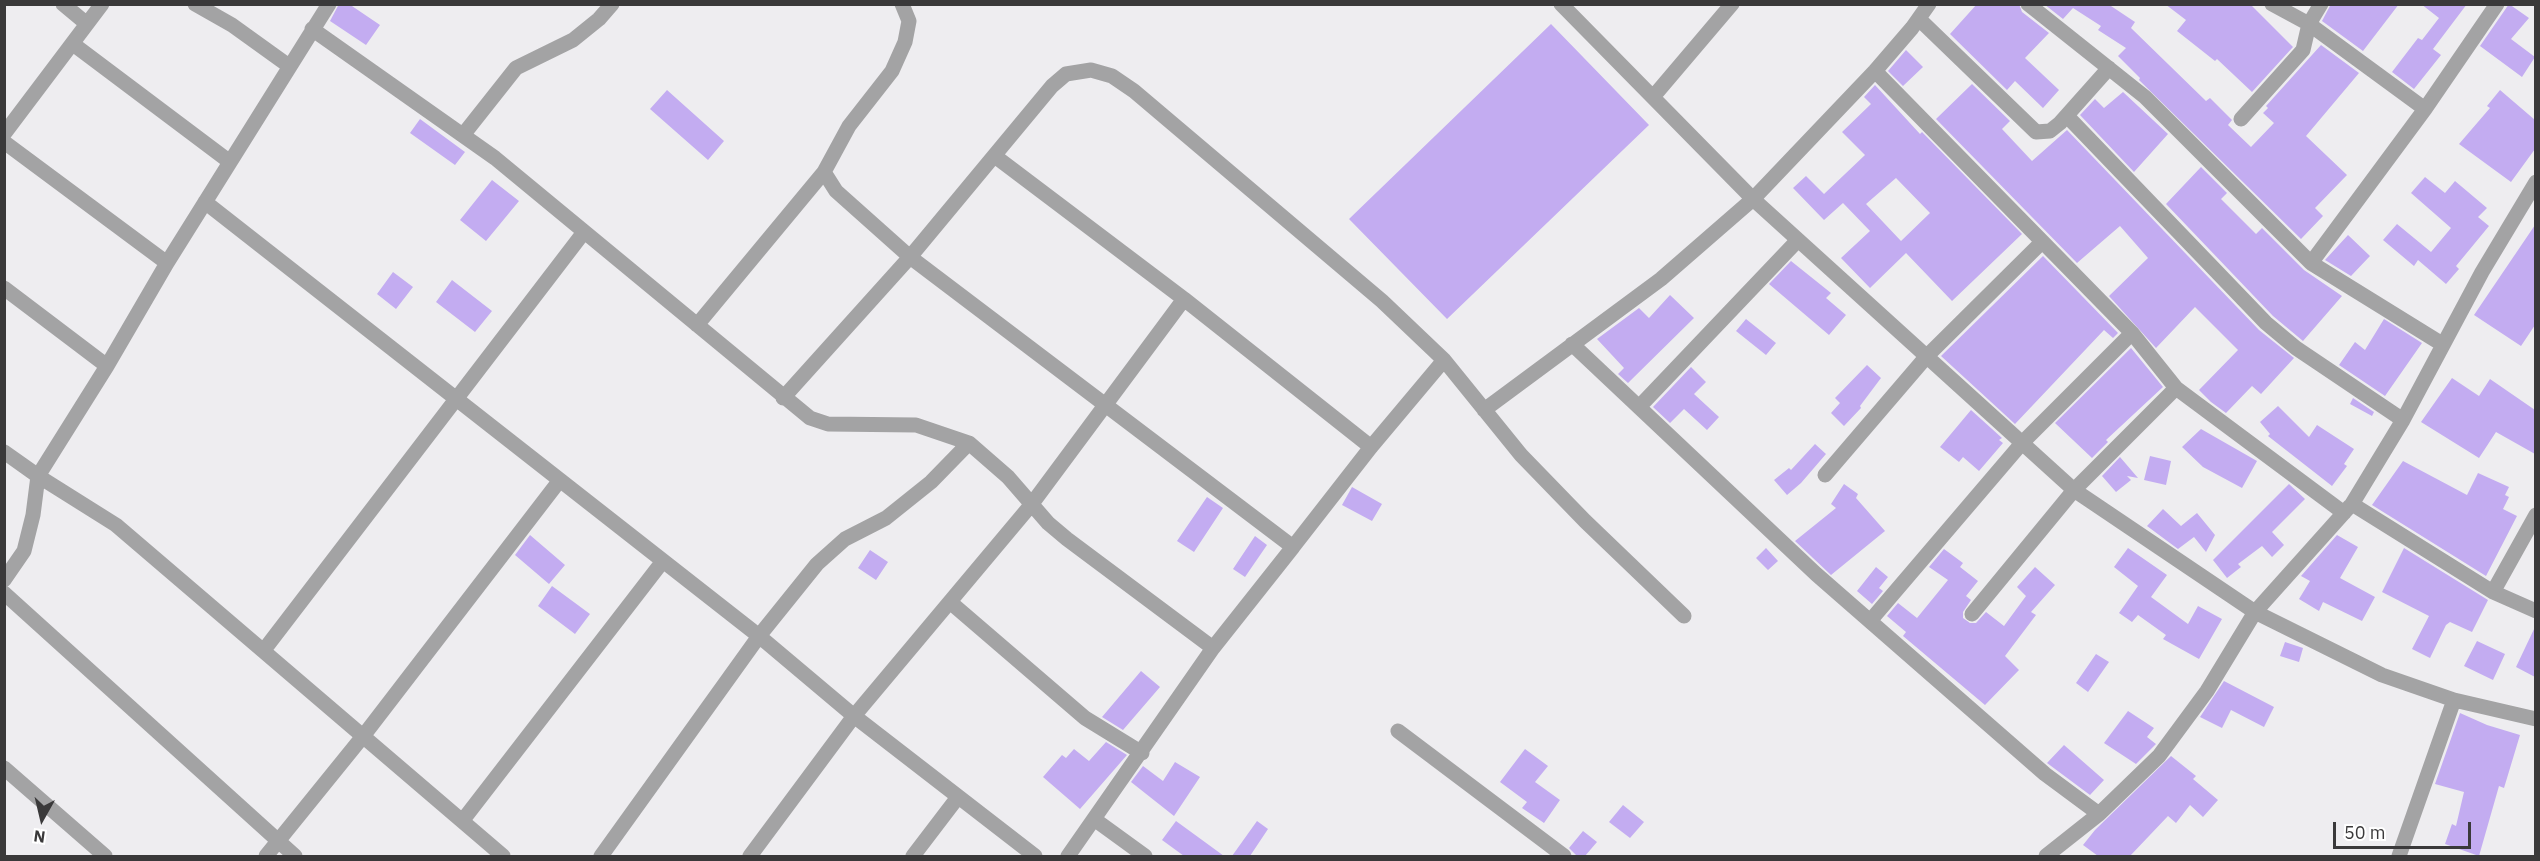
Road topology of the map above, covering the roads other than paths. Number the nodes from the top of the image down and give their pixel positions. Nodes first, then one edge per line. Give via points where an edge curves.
1 (63, 4) edge
2 (102, 4) edge
3 (195, 4) edge
4 (329, 4) edge
5 (612, 4) edge
6 (902, 4) edge
7 (1561, 4) edge
8 (1732, 4) edge
9 (1929, 4) edge
10 (2028, 4) edge
11 (2272, 4) edge
12 (2321, 4) edge
13 (2497, 4) edge
14 (1919, 19) junction
15 (87, 24) junction
16 (2309, 24) junction
17 (312, 29) junction
18 (73, 44) junction
19 (289, 66) junction
20 (2109, 68) junction
21 (1875, 71) junction
22 (1653, 97) junction
23 (2425, 109) junction
24 (2067, 116) junction
25 (2241, 119) dead end
26 (4, 134) edge
27 (463, 135) junction
28 (4, 142) edge
29 (996, 157) junction
30 (230, 162) junction
31 (824, 172) junction
32 (2535, 182) edge
33 (1753, 199) junction
34 (205, 202) junction
35 (584, 232) junction
36 (1798, 240) junction
37 (2042, 242) junction
38 (910, 257) junction
39 (2311, 262) junction
40 (167, 263) junction
41 (4, 288) edge
42 (1184, 299) junction
43 (697, 325) junction
44 (2132, 333) junction
45 (1572, 344) junction
46 (2442, 344) junction
47 (1927, 356) junction
48 (1444, 360) junction
49 (107, 366) junction
50 (2176, 388) junction
51 (783, 398) junction
52 (457, 399) junction
53 (1104, 403) junction
54 (1639, 407) junction
55 (1484, 410) junction
56 (2403, 420) junction
57 (969, 443) junction
58 (2022, 443) junction
59 (1371, 447) junction
60 (4, 452) edge
61 (1825, 475) dead end
62 (38, 476) junction
63 (560, 480) junction
64 (2074, 490) junction
65 (1031, 505) junction
66 (2348, 508) junction
67 (2535, 515) edge
68 (1293, 546) junction
69 (663, 561) junction
70 (4, 580) edge
71 (2493, 592) junction
72 (4, 593) edge
73 (950, 602) junction
74 (2535, 611) edge
75 (2255, 612) junction
76 (1972, 614) dead end
77 (1684, 616) dead end
78 (1870, 621) junction
79 (759, 636) junction
80 (1213, 648) junction
81 (264, 650) junction
82 (2454, 700) junction
83 (854, 716) junction
84 (2535, 719) edge
85 (1398, 731) dead end
86 (364, 735) junction
87 (1142, 753) junction
88 (4, 768) edge
89 (958, 797) junction
90 (2099, 814) junction
91 (1094, 819) junction
92 (463, 820) junction
93 (277, 842) junction
94 (105, 856) edge
95 (266, 856) edge
96 (295, 856) edge
97 (503, 856) edge
98 (601, 856) edge
99 (750, 856) edge
100 (913, 856) edge
101 (1035, 856) edge
102 (1068, 856) edge
103 (1145, 856) edge
104 (1564, 856) edge
105 (2046, 856) edge
106 (2399, 856) edge

1 - 15 street
2 - 15 street
3 - 19 street
4 - 17 street
5 - 27 street via 573,40 516,68
6 - 31 street via 909,21 896,62 839,141
7 - 22 street
8 - 22 street
9 - 14 street
10 - 20 street
11 - 16 street
12 - 16 street
13 - 23 street
14 - 21 street
14 - 24 street via 2036,132 2050,131
15 - 18 street
16 - 23 street
16 - 25 street via 2303,50
17 - 19 street
17 - 27 street
18 - 26 street
18 - 30 street
19 - 30 street
20 - 24 street
20 - 39 street via 2145,97
21 - 33 street
21 - 37 street
22 - 33 street
23 - 39 street
24 - 56 street via 2266,323 2296,348
27 - 35 street
28 - 40 street
29 - 38 street
29 - 42 street
29 - 48 street via 1066,74 1091,70 1112,76 1320,248
30 - 34 street
31 - 38 street via 836,191
31 - 43 street
32 - 46 street
33 - 36 street
33 - 45 street via 1661,279
34 - 40 street
34 - 52 street
35 - 43 street
35 - 52 street
36 - 47 street
36 - 54 street
37 - 44 street
37 - 47 street
38 - 51 street
38 - 53 street
39 - 46 street
40 - 49 street
41 - 49 street
42 - 53 street
42 - 59 street
43 - 51 street
44 - 50 street
44 - 58 street
45 - 54 street
45 - 55 street
46 - 56 street
47 - 58 street
47 - 61 street
48 - 55 street
48 - 59 street
49 - 62 street
50 - 64 street
50 - 66 street
51 - 57 street via 810,418 828,424 916,425
52 - 63 street
52 - 81 street
53 - 65 street
53 - 68 street
54 - 78 street
55 - 77 street via 1585,521
56 - 66 street
57 - 65 street via 1008,477
57 - 79 street via 931,482 885,518 844,539 817,564
58 - 64 street
58 - 78 street
59 - 68 street
60 - 62 street
62 - 70 street via 24,550
62 - 81 street via 116,525
63 - 69 street
63 - 86 street
64 - 75 street
64 - 76 street
65 - 73 street
65 - 80 street via 1067,539
66 - 71 street
66 - 75 street
67 - 71 street
68 - 80 street
69 - 79 street
69 - 92 street
71 - 74 street
72 - 93 street
73 - 83 street
73 - 87 street via 1084,718
75 - 82 street via 2382,675
75 - 90 street via 2207,691 2159,756
78 - 90 street via 2045,774
79 - 83 street
79 - 98 street
80 - 87 street
81 - 86 street
82 - 84 street
82 - 106 street
83 - 89 street
83 - 99 street
85 - 104 street
86 - 92 street
86 - 93 street
87 - 91 street
88 - 94 street
89 - 100 street
89 - 101 street
90 - 105 street
91 - 102 street
91 - 103 street
92 - 97 street
93 - 95 street
93 - 96 street

